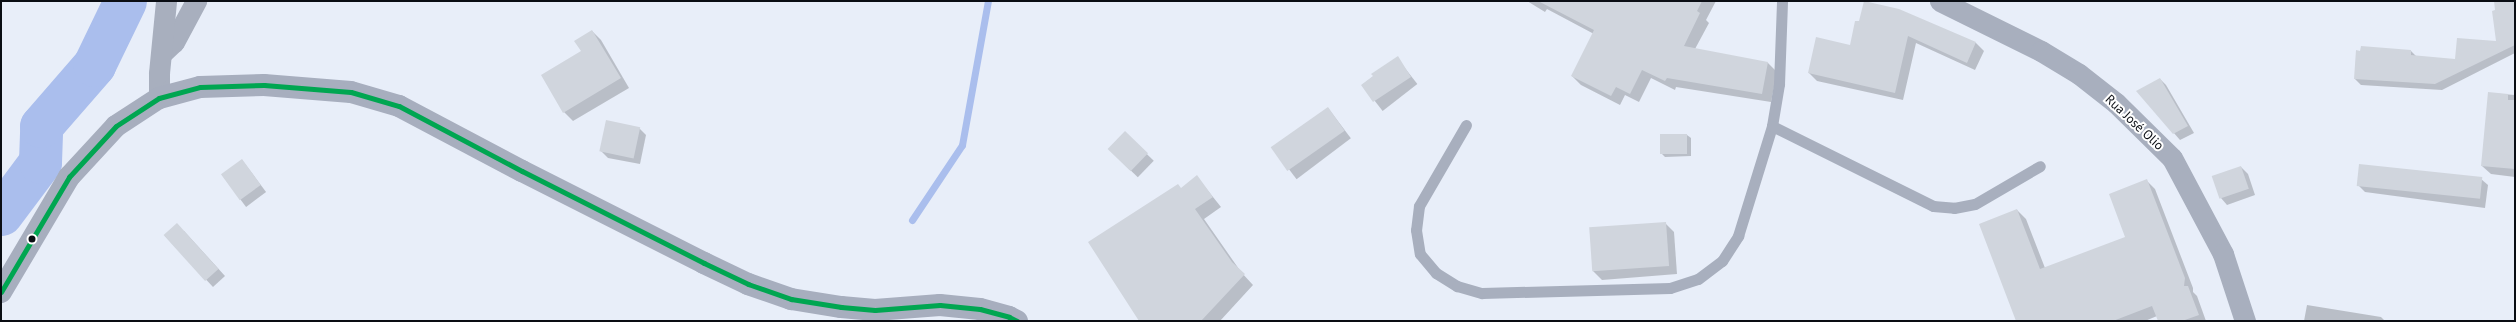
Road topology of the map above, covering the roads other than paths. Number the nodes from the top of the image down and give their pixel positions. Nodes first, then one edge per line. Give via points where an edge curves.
1 (166, 1) edge
2 (196, 1) edge
3 (1782, 1) edge
4 (1940, 1) edge
5 (162, 53) junction
6 (159, 98) junction
7 (1466, 126) dead end
8 (1772, 126) junction
9 (2040, 166) dead end
10 (1, 292) edge
11 (1017, 321) edge
12 (2245, 321) edge

1 - 5 street
2 - 5 street via 174,42
3 - 8 lane via 1779,84
4 - 12 street, Rua José Olio via 2041,51 2079,74 2116,103 2172,158 2223,254 2237,290
5 - 6 street
6 - 10 main road via 116,126 69,177
6 - 11 main road via 200,87 228,85 264,85 352,92 399,106 704,263 748,284 791,299 875,310 940,305 980,309 1009,316
7 - 8 lane via 1419,206 1416,230 1420,254 1436,273 1457,286 1482,293 1670,288 1698,279 1722,261 1738,236
8 - 9 lane via 1933,206 1954,208 1975,204

